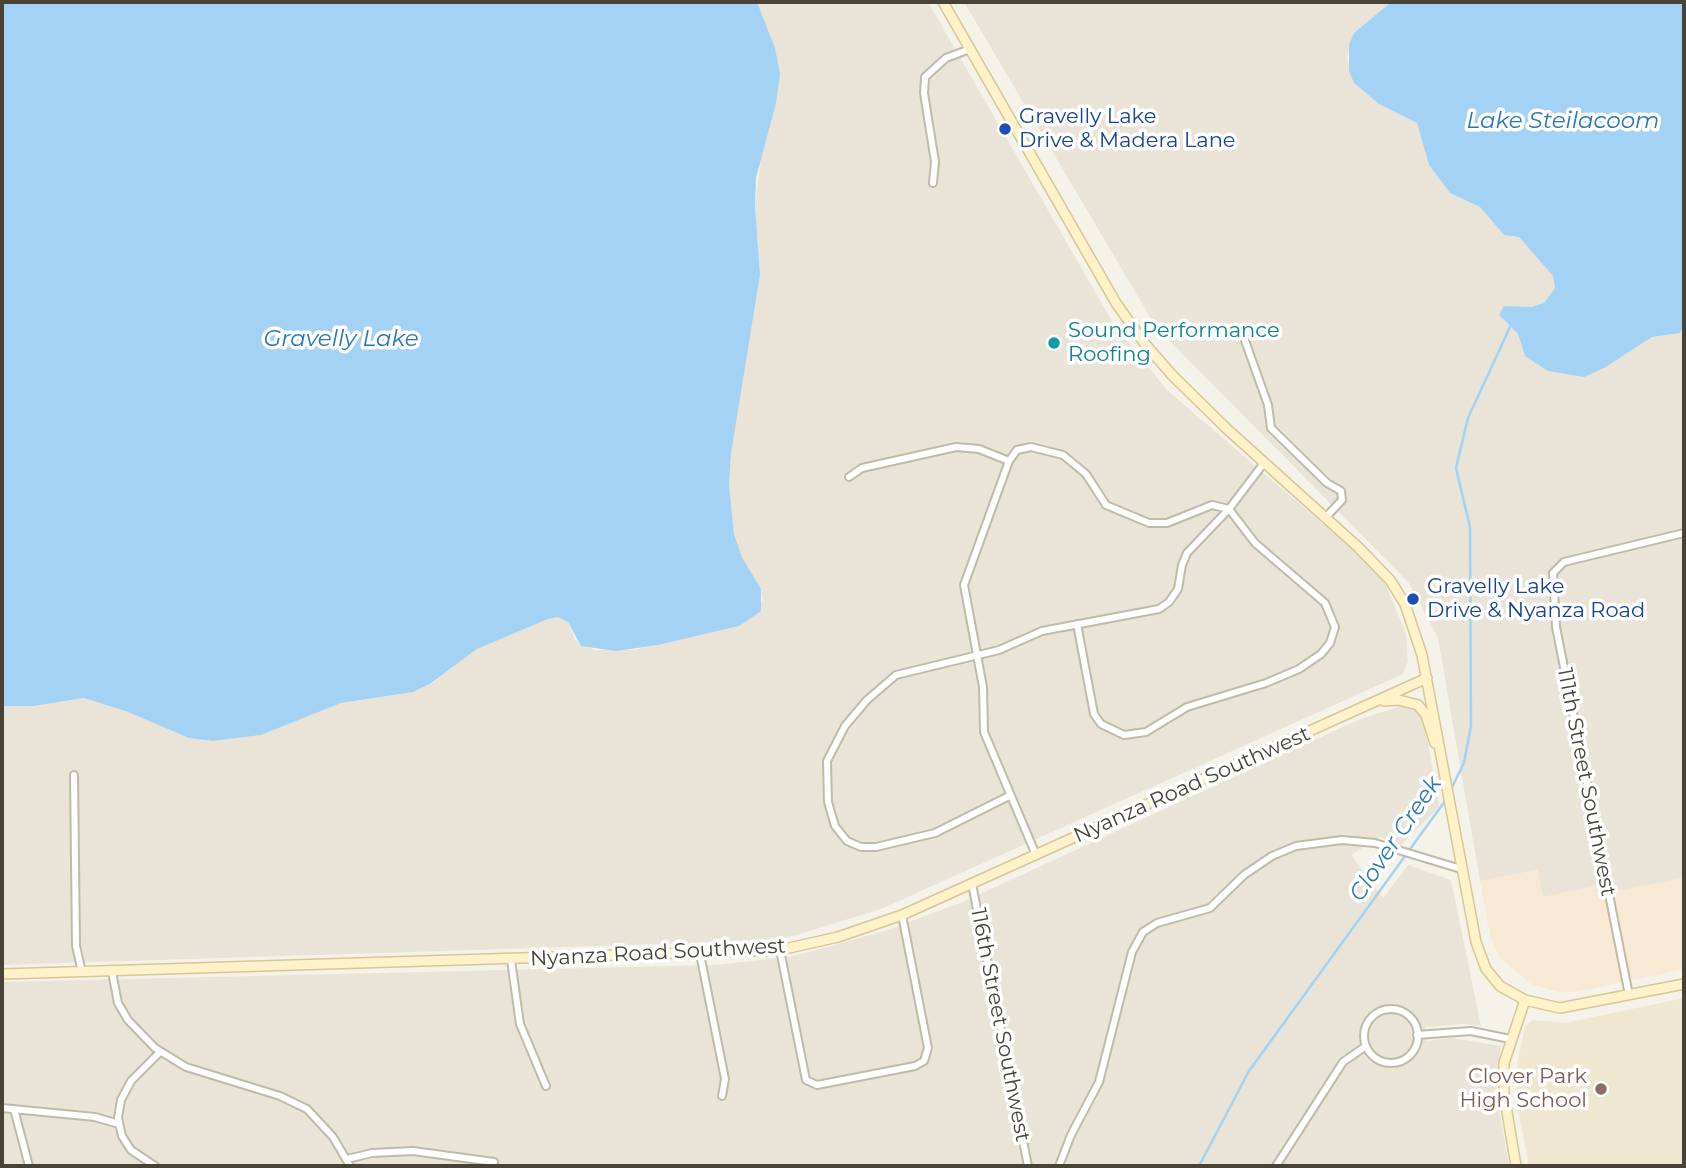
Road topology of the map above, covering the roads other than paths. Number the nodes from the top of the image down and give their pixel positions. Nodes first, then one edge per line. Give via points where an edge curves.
1 (943, 2) edge
2 (970, 49) junction
3 (933, 183) dead end
4 (1243, 335) dead end
5 (1009, 461) junction
6 (1264, 463) junction
7 (849, 477) dead end
8 (1229, 509) junction
9 (1326, 517) junction
10 (1684, 533) edge
11 (1077, 624) junction
12 (976, 656) junction
13 (1427, 678) junction
14 (1376, 702) junction
15 (1443, 764) junction
16 (74, 775) dead end
17 (1009, 796) junction
18 (1036, 855) junction
19 (1461, 869) junction
20 (972, 884) junction
21 (902, 915) junction
22 (780, 950) junction
23 (700, 954) junction
24 (511, 960) junction
25 (82, 972) junction
26 (111, 972) junction
27 (2, 974) edge
28 (1684, 984) edge
29 (1629, 995) junction
30 (1525, 1000) junction
31 (1417, 1035) junction
32 (1510, 1039) junction
33 (1366, 1046) junction
34 (160, 1052) junction
35 (546, 1086) dead end
36 (722, 1096) dead end
37 (2, 1108) edge
38 (14, 1109) junction
39 (119, 1124) junction
40 (348, 1163) edge
41 (494, 1163) dead end
42 (29, 1166) edge
43 (155, 1166) edge
44 (1028, 1166) edge
45 (1059, 1166) edge
46 (1276, 1166) edge
47 (1516, 1166) edge

1 - 2 street
2 - 3 street via 946,58 925,77 935,162
2 - 6 street via 1116,303 1145,344
4 - 9 street via 1268,405 1271,428 1326,483 1341,491 1342,500
5 - 7 street via 979,449 956,447 862,468
5 - 8 street via 1022,447 1058,453 1086,474 1107,505 1149,523 1167,523 1212,505
5 - 12 street via 964,585
6 - 8 street
6 - 9 street
8 - 11 street via 1187,553 1178,589 1170,601 1159,609
8 - 11 street via 1255,543 1331,613 1335,627 1330,643 1314,659 1266,683 1187,707 1146,732 1124,735 1101,724 1094,714
9 - 13 street via 1395,588 1416,633
10 - 29 street, 111th Street Southwest via 1564,562 1556,569 1552,586 1556,627
11 - 12 street via 1035,632
12 - 17 street via 984,687 984,732
12 - 17 street via 896,675 867,700 828,756 831,814 844,839 855,846 876,847 927,836
13 - 14 street, Nyanza Road Southwest
13 - 15 street
14 - 15 street via 1418,705
14 - 18 street, Nyanza Road Southwest
15 - 19 street
16 - 25 street via 76,946
17 - 18 street
18 - 20 street, Nyanza Road Southwest
19 - 30 street via 1481,960 1500,986
19 - 45 street via 1396,848 1342,840 1289,848 1244,875 1210,908 1157,923 1143,932 1132,952 1099,1082
20 - 21 street, Nyanza Road Southwest
20 - 44 street, 116th Street Southwest
21 - 22 street, Nyanza Road Southwest
21 - 22 street via 928,1048 927,1057 915,1066 810,1084 803,1075
22 - 23 street, Nyanza Road Southwest
23 - 24 street, Nyanza Road Southwest
23 - 36 street via 725,1079
24 - 26 street, Nyanza Road Southwest
24 - 35 street via 520,1024
25 - 26 street, Nyanza Road Southwest
25 - 27 street, Nyanza Road Southwest
26 - 34 street via 118,1003 128,1020
28 - 29 street
29 - 30 street via 1560,1008
30 - 32 street
31 - 32 street via 1471,1031
31 - 33 street via 1412,1052 1398,1062 1381,1061
31 - 33 street via 1411,1018 1387,1010 1378,1012 1366,1025
32 - 47 street via 1504,1094
33 - 46 street via 1343,1062
34 - 39 street via 131,1081 121,1100
34 - 40 street via 186,1067 300,1105 322,1123
37 - 38 street
38 - 39 street via 95,1117
38 - 42 street
39 - 43 street via 131,1150
40 - 41 street via 372,1153 413,1151

